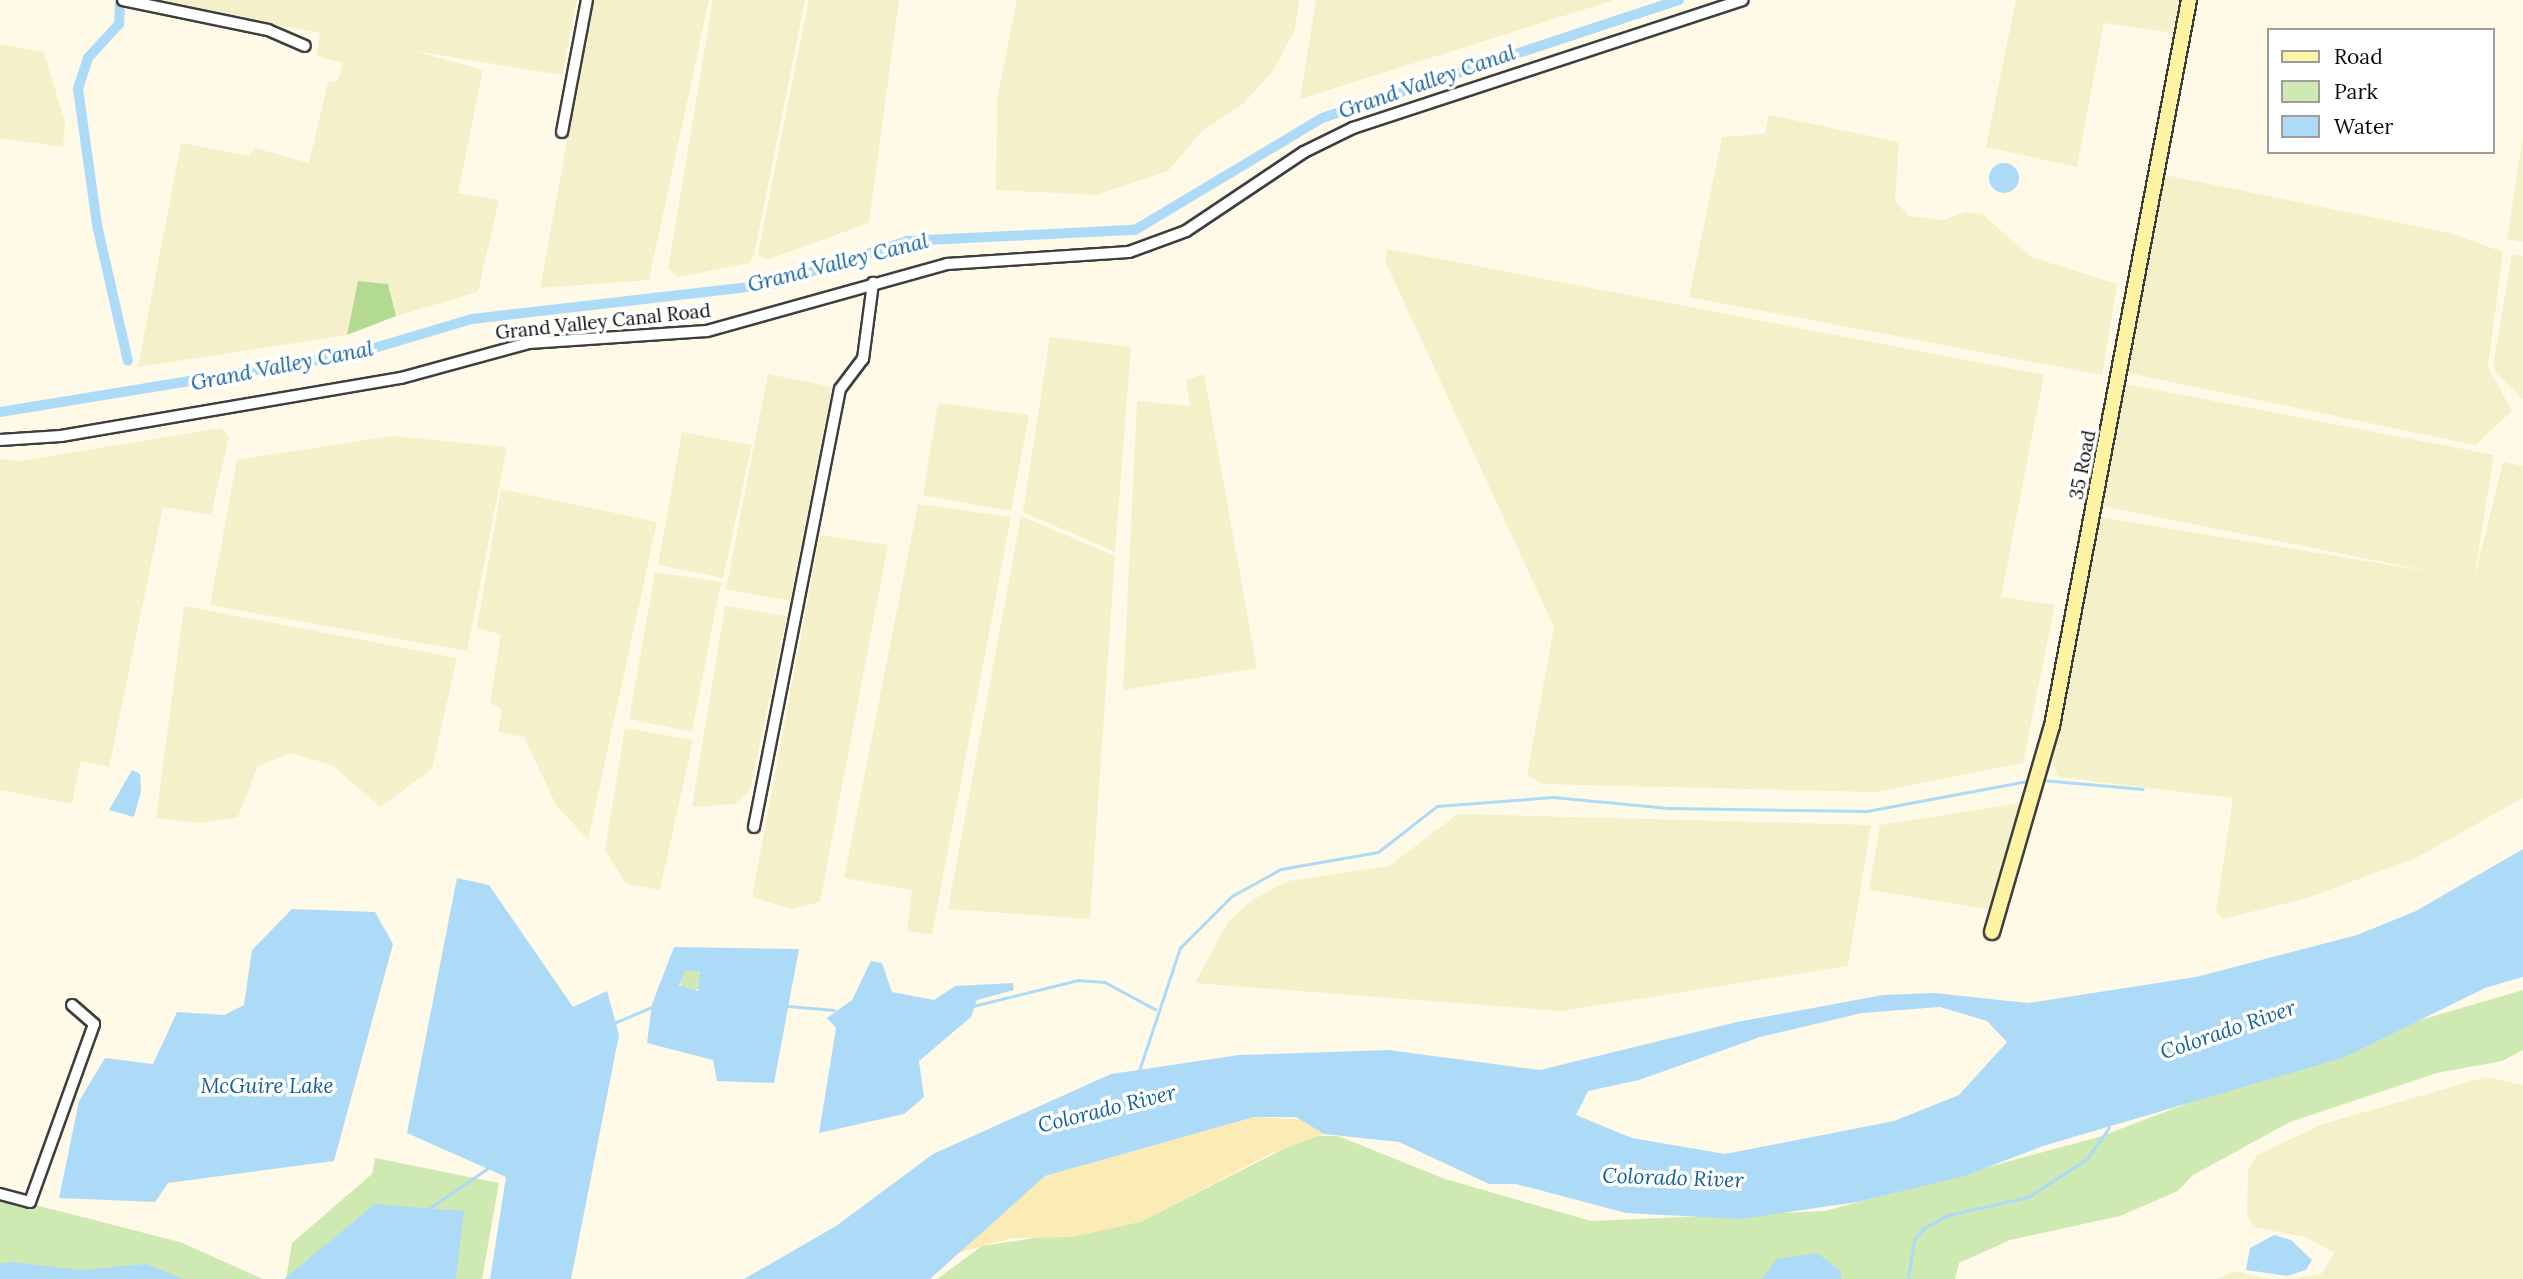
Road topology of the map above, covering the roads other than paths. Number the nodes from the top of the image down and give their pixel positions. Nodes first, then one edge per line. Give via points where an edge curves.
1 (123, 0) edge
2 (587, 0) edge
3 (1743, 0) edge
4 (2189, 0) edge
5 (305, 46) dead end
6 (562, 132) dead end
7 (873, 283) junction
8 (0, 440) edge
9 (754, 827) dead end
10 (1992, 932) dead end
11 (72, 1005) dead end
12 (0, 1194) edge

1 - 5 street via 268,30
2 - 6 street
3 - 7 street, Grand Valley Canal Road via 1353,128 1304,152 1186,231 1129,253 947,264
4 - 10 street, 35 Road via 2052,726
7 - 8 street, Grand Valley Canal Road via 707,331 529,343 401,378 61,436
7 - 9 street via 863,359 840,389
11 - 12 street via 94,1024 30,1202

